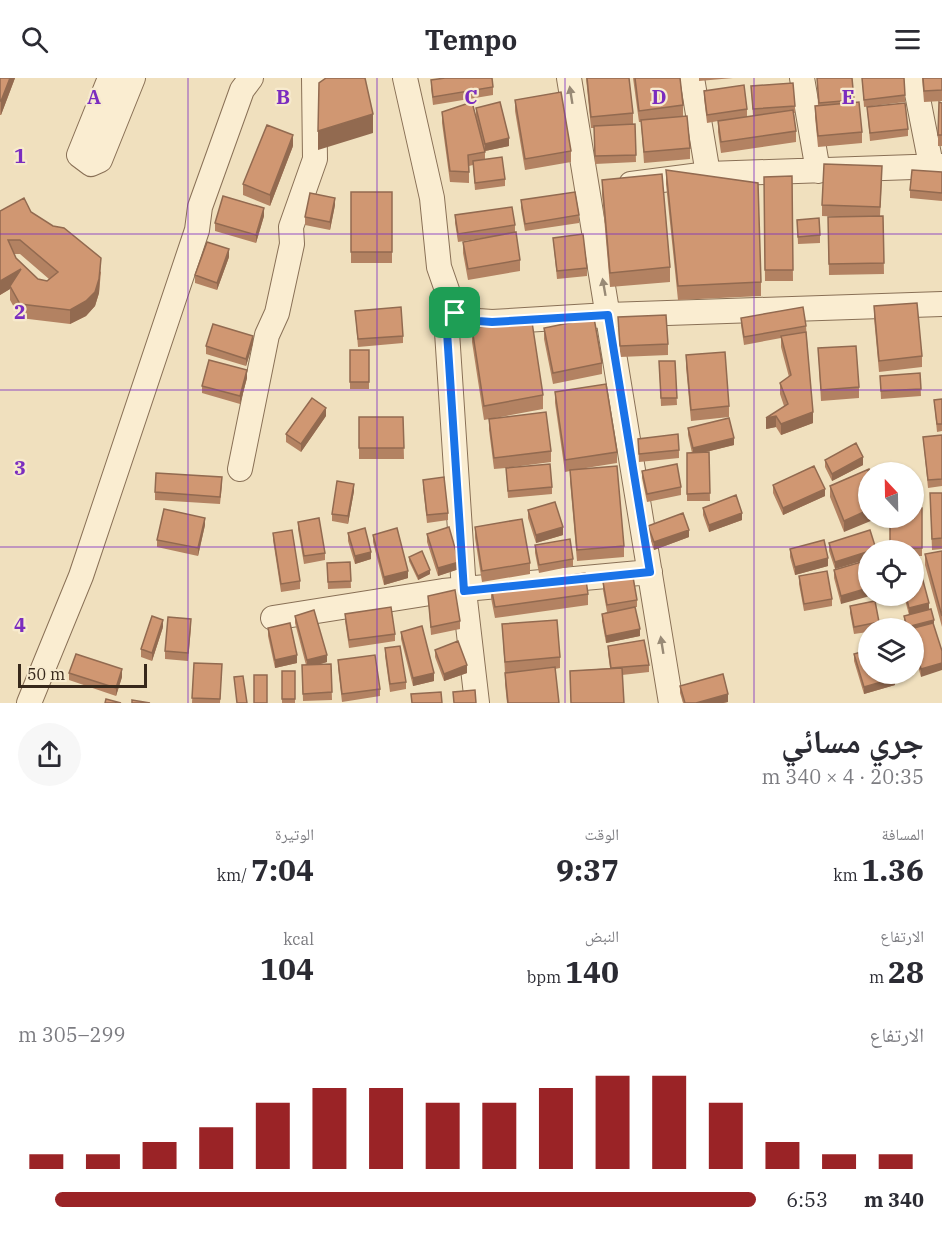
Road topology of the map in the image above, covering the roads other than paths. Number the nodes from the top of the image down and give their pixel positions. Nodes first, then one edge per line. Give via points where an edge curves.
1 (110, 78) edge
2 (133, 78) edge
3 (251, 78) edge
4 (314, 78) edge
5 (405, 78) edge
6 (569, 78) edge
7 (692, 78) edge
8 (802, 78) edge
9 (914, 78) edge
10 (937, 165) edge
11 (818, 171) junction
12 (708, 174) junction
13 (587, 189) junction
14 (942, 304) edge
15 (455, 313) junction
16 (608, 315) junction
17 (240, 469) dead end
18 (650, 572) junction
19 (464, 591) junction
20 (273, 618) dead end
21 (29, 703) edge
22 (477, 703) edge
23 (671, 703) edge

1 - 2 street via 79,155 91,164 100,160
3 - 21 street via 242,90 200,207 197,230 81,576
4 - 17 street via 315,159 291,226 287,267 277,313 267,335
5 - 15 street via 432,198 439,267
13 -> 6 street
7 - 12 street
8 - 11 street
9 - 10 street
10 - 11 street
11 - 12 street
12 - 13 street
16 -> 13 street
14 - 16 street
15 - 16 street via 492,322
15 - 19 street via 447,332
16 - 18 street
18 - 19 street
23 -> 18 street
19 - 20 street
19 - 22 street

